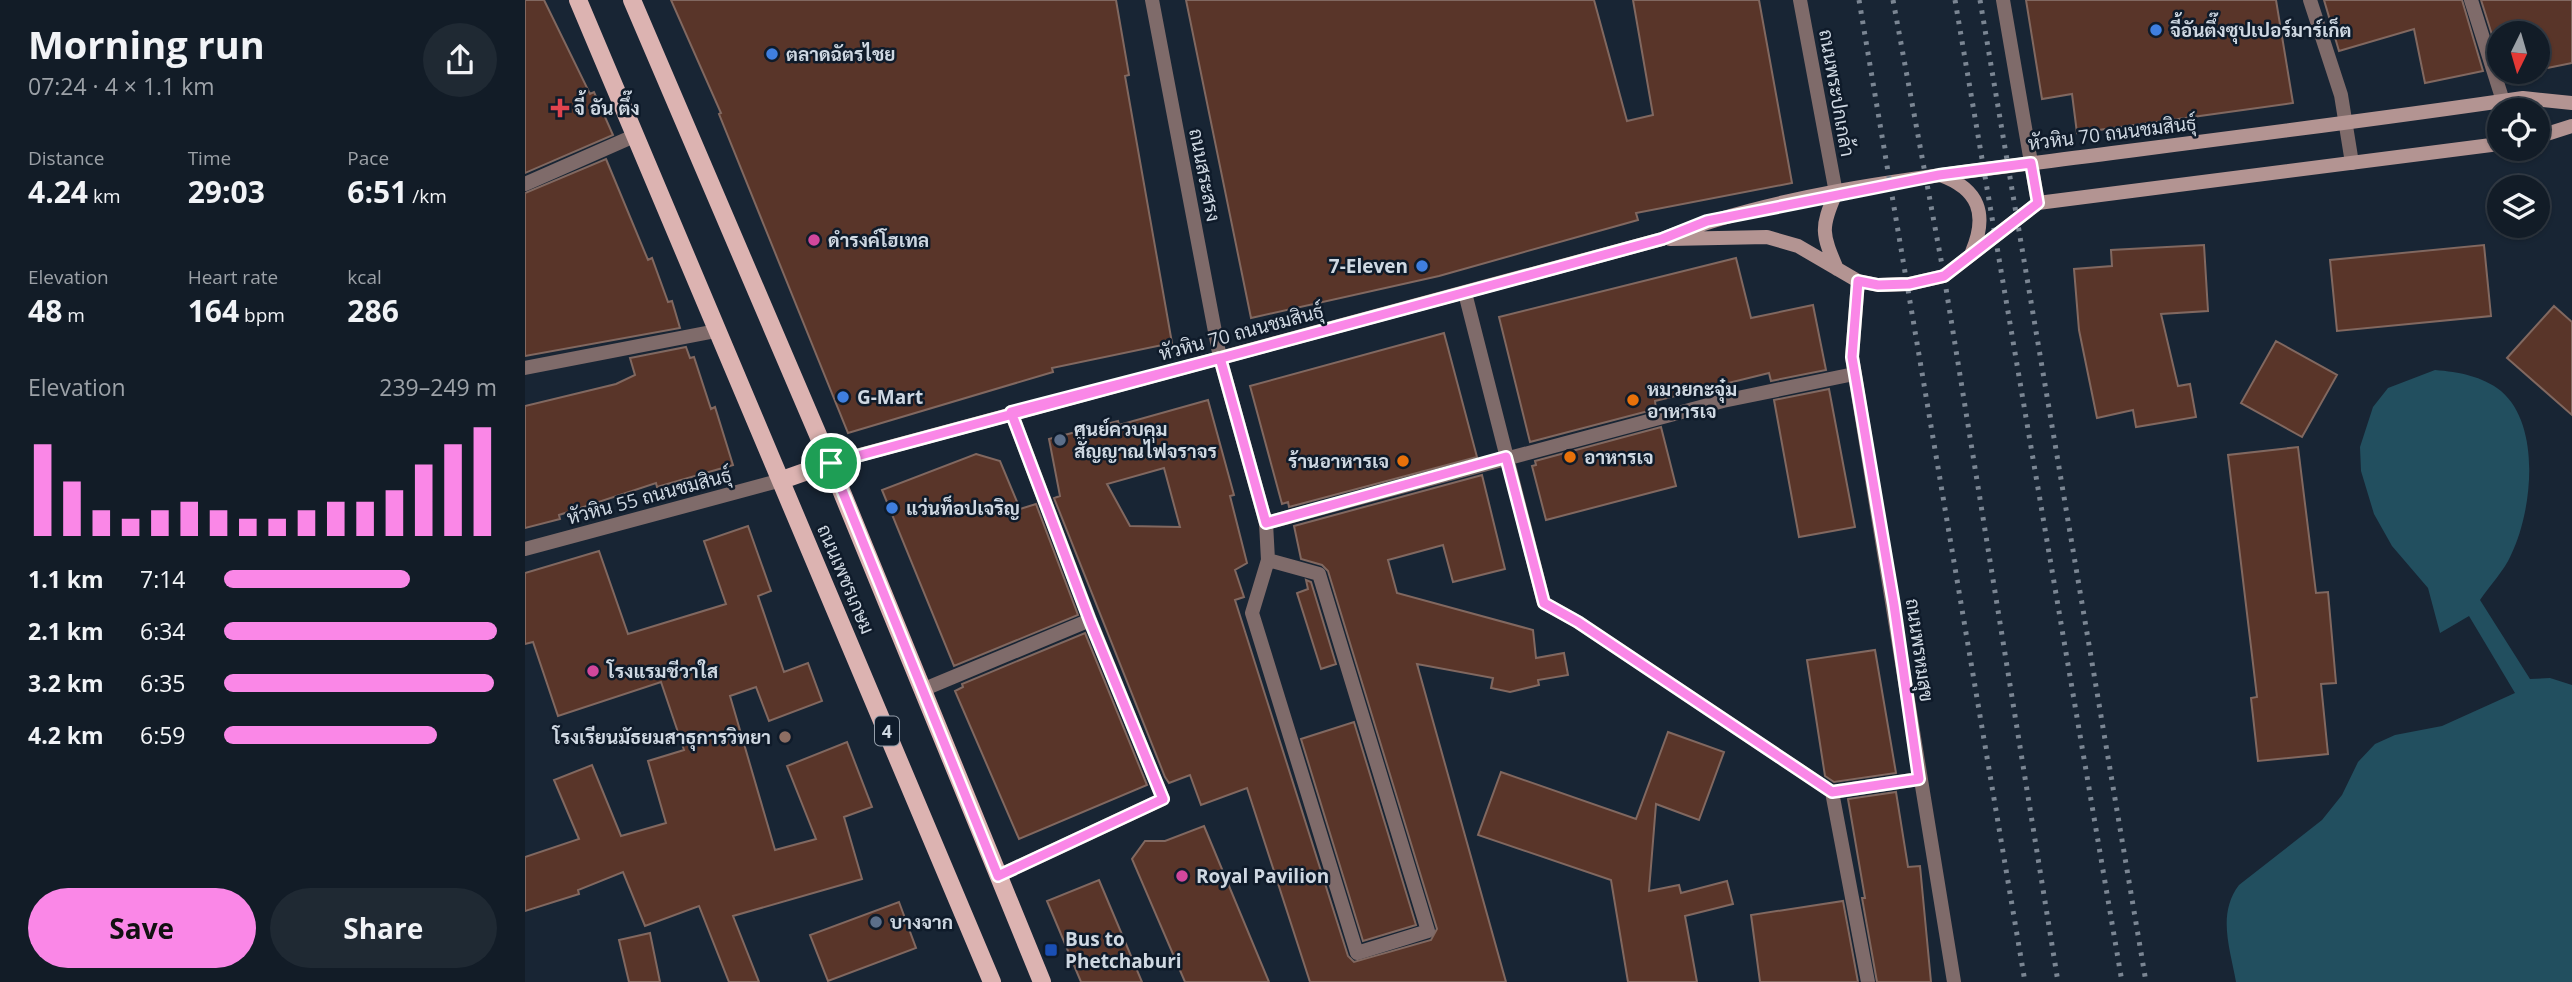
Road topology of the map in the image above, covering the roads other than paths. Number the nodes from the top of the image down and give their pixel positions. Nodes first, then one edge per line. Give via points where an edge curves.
1 (579, 0) edge
2 (632, 0) edge
3 (1152, 0) edge
4 (1800, 0) edge
5 (2003, 0) edge
6 (2310, 0) edge
7 (2471, 0) edge
8 (2502, 98) edge
9 (2550, 101) edge
10 (2487, 103) edge
11 (2572, 103) edge
12 (2346, 122) junction
13 (2572, 126) edge
14 (2550, 133) edge
15 (634, 136) junction
16 (2487, 146) edge
17 (2031, 163) junction
18 (2352, 163) junction
19 (1939, 175) junction
20 (525, 184) edge
21 (1836, 193) junction
22 (2038, 203) junction
23 (1662, 239) junction
24 (1971, 256) junction
25 (1836, 269) junction
26 (1858, 281) junction
27 (1465, 293) junction
28 (716, 331) junction
29 (1220, 358) junction
30 (525, 368) edge
31 (1854, 374) junction
32 (1011, 412) junction
33 (1506, 457) junction
34 (831, 463) junction
35 (782, 480) junction
36 (1266, 523) junction
37 (525, 549) edge
38 (1268, 560) junction
39 (1090, 621) junction
40 (922, 690) junction
41 (1919, 779) junction
42 (1832, 792) junction
43 (998, 876) junction
44 (992, 982) edge
45 (1042, 982) edge
46 (1868, 982) edge
47 (1954, 982) edge

1 - 15 main road, ถนนเพชรเกษม / 4
2 - 34 main road, ถนนเพชรเกษม
3 - 29 street, ถนนสระสรง
4 - 21 street, ถนนพระปกเกล้า
5 - 17 street
6 - 12 street
7 - 8 street
9 - 11 main road, หัวหิน 70 ถนนชมสินธุ์
10 - 12 main road, หัวหิน 70 ถนนชมสินธุ์
12 - 17 main road, หัวหิน 70 ถนนชมสินธุ์
12 - 18 street
13 - 14 main road
15 - 20 street
15 - 28 main road, ถนนเพชรเกษม / 4
16 - 18 main road
17 - 19 main road, หัวหิน 70 ถนนชมสินธุ์
17 - 22 street
18 - 22 main road
19 - 21 main road, หัวหิน 70 ถนนชมสินธุ์
19 - 24 main road via 1961,183 1977,202 1981,221
21 - 23 main road, หัวหิน 70 ถนนชมสินธุ์ via 1707,221
21 - 25 main road via 1823,230
22 - 24 main road, หัวหิน 70 ถนนชมสินธุ์
23 - 25 main road, หัวหิน 70 ถนนชมสินธุ์ via 1767,237 1798,246
23 - 27 main road, หัวหิน 70 ถนนชมสินธุ์
24 - 26 main road, หัวหิน 70 ถนนชมสินธุ์ via 1944,276 1923,282 1878,285
25 - 26 main road, หัวหิน 70 ถนนชมสินธุ์
26 - 31 street, ถนนพรหมสุข
27 - 29 main road, หัวหิน 70 ถนนชมสินธุ์
27 - 33 street
28 - 30 street
28 - 35 main road, ถนนเพชรเกษม / 4
29 - 32 main road, หัวหิน 70 ถนนชมสินธุ์
29 - 36 street, ถนนสระสรง
31 - 33 street via 1723,401
31 - 41 street, ถนนพรหมสุข
32 - 34 main road, หัวหิน 70 ถนนชมสินธุ์
32 - 39 street
33 - 36 street
33 - 42 street via 1544,603
34 - 35 main road
34 - 40 main road, ถนนเพชรเกษม
35 - 37 street, หัวหิน 55 ถนนชมสินธุ์
35 - 44 main road, ถนนเพชรเกษม / 4
36 - 38 street, ถนนสระสรง
38 - 38 street, ถนนสระสรง via 1319,574 1428,931 1357,953 1252,613
39 - 40 street
39 - 43 street via 1163,799
40 - 43 main road, ถนนเพชรเกษม
41 - 42 street
41 - 47 street, ถนนพรหมสุข
42 - 46 street
43 - 45 main road, ถนนเพชรเกษม

